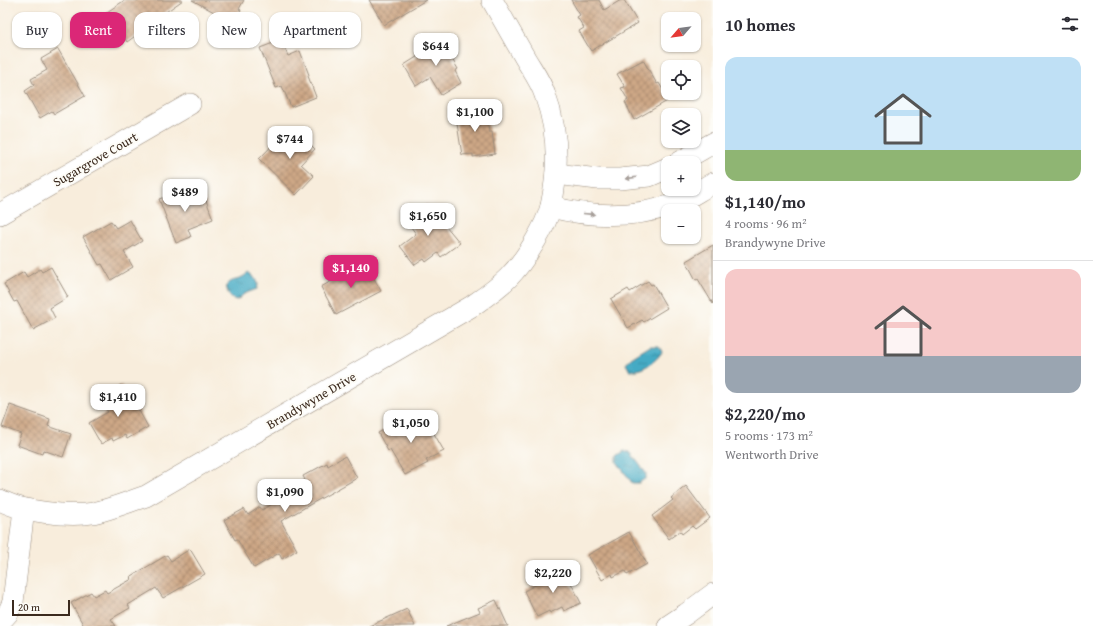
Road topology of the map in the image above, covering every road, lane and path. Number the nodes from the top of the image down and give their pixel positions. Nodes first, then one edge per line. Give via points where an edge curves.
1 (492, 0) edge
2 (190, 104) dead end
3 (713, 143) edge
4 (690, 156) edge
5 (661, 171) edge
6 (556, 174) junction
7 (713, 183) edge
8 (551, 207) junction
9 (0, 214) edge
10 (1, 503) edge
11 (24, 509) junction
12 (713, 594) edge
13 (0, 622) edge
14 (668, 626) edge

1 - 6 street, Brandywyne Drive via 545,94 554,128
2 - 9 street, Sugargrove Court
3 - 4 street
5 -> 6 street via 649,176 620,179
6 - 8 street, Brandywyne Drive
8 -> 7 street via 594,214 646,212 674,204
8 - 11 street, Brandywyne Drive via 532,248 509,277 492,293 146,496 92,513 59,514
10 - 11 street, Brandywyne Drive
11 - 13 street via 13,602
12 - 14 street

